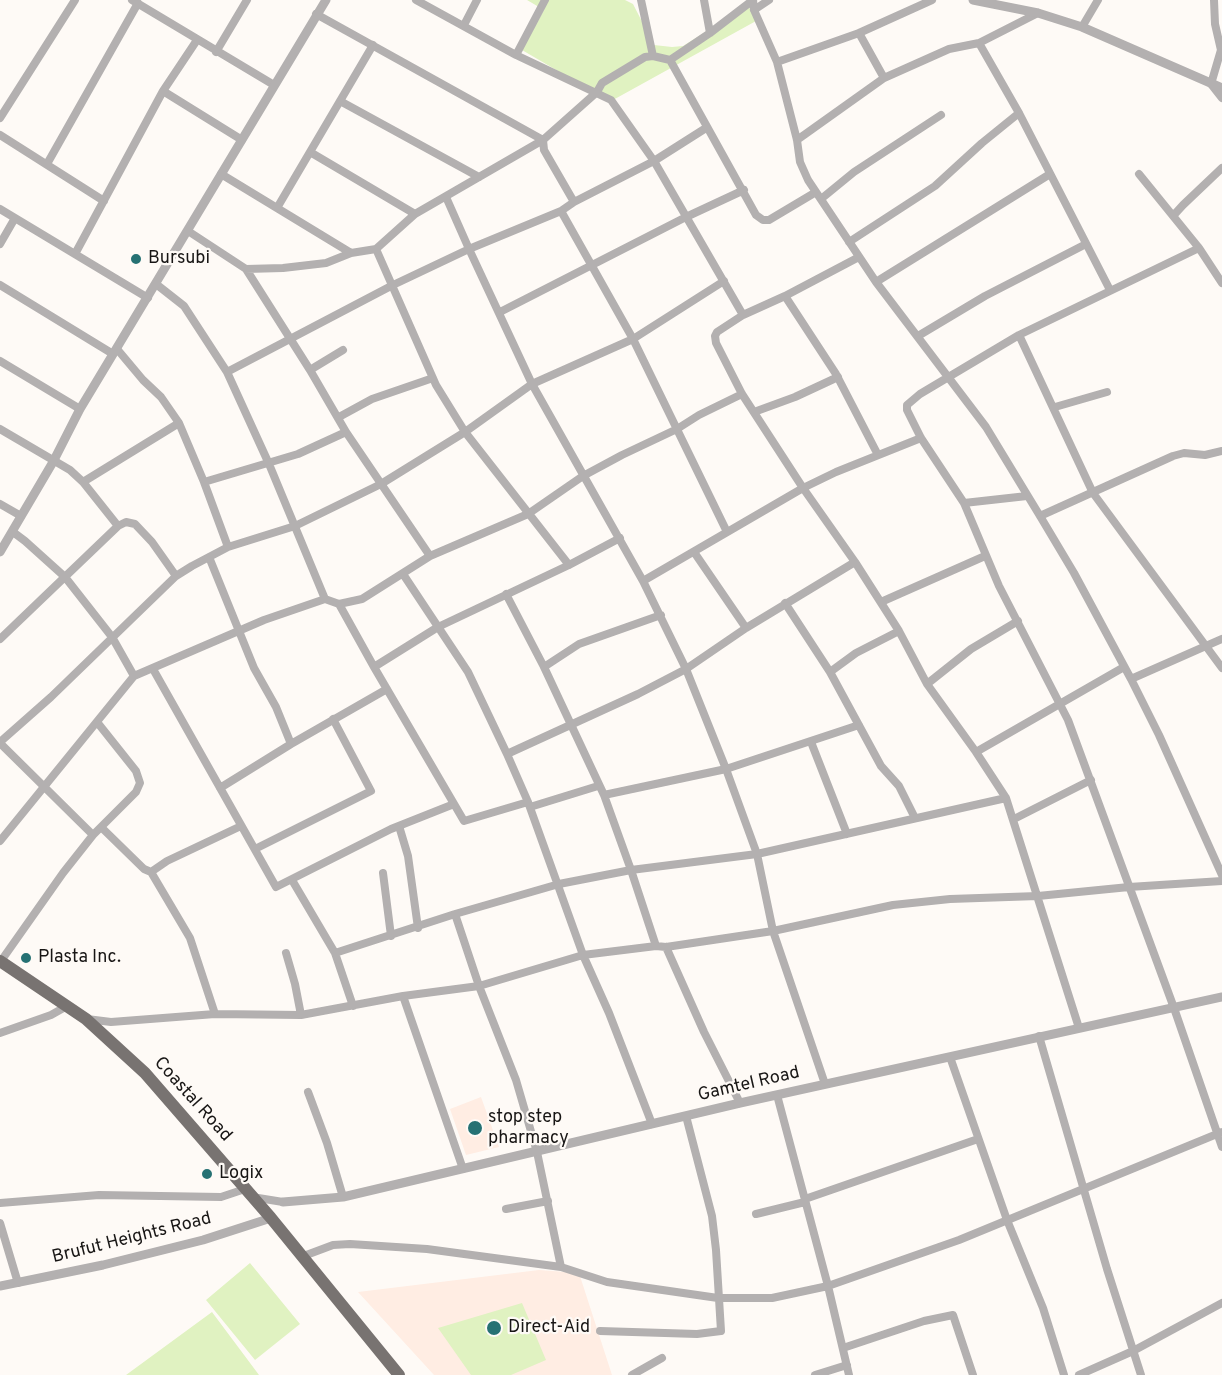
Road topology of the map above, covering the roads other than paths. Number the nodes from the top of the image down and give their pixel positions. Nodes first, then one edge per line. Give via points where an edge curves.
1 (75, 0) edge
2 (247, 0) edge
3 (326, 0) edge
4 (416, 0) edge
5 (477, 0) edge
6 (545, 0) edge
7 (641, 0) edge
8 (704, 0) edge
9 (753, 0) edge
10 (769, 0) edge
11 (932, 0) edge
12 (973, 0) edge
13 (1214, 0) edge
14 (1096, 1) edge
15 (135, 2) edge
16 (1000, 3) edge
17 (754, 10) junction
18 (1038, 13) junction
19 (316, 14) junction
20 (464, 25) junction
21 (1082, 27) junction
22 (710, 33) junction
23 (859, 33) junction
24 (197, 40) junction
25 (979, 43) junction
26 (373, 45) junction
27 (1222, 50) edge
28 (216, 52) junction
29 (516, 55) junction
30 (653, 56) junction
31 (670, 60) junction
32 (777, 62) junction
33 (884, 78) junction
34 (1211, 84) junction
35 (274, 85) junction
36 (1222, 88) edge
37 (163, 91) junction
38 (597, 92) junction
39 (1222, 98) edge
40 (340, 100) junction
41 (1019, 113) junction
42 (941, 115) dead end
43 (0, 118) edge
44 (706, 128) junction
45 (0, 135) edge
46 (242, 140) junction
47 (543, 140) junction
48 (797, 140) junction
49 (310, 152) junction
50 (654, 161) junction
51 (46, 164) junction
52 (1222, 168) edge
53 (221, 174) junction
54 (1050, 174) junction
55 (1139, 174) dead end
56 (479, 177) junction
57 (744, 190) junction
58 (819, 195) junction
59 (446, 197) junction
60 (105, 201) junction
61 (574, 202) junction
62 (277, 208) junction
63 (0, 209) edge
64 (561, 211) junction
65 (415, 214) junction
66 (1173, 216) junction
67 (686, 217) junction
68 (15, 218) junction
69 (188, 231) junction
70 (849, 243) junction
71 (0, 244) edge
72 (1086, 244) junction
73 (1198, 248) junction
74 (376, 249) junction
75 (468, 249) junction
76 (351, 253) junction
77 (75, 254) junction
78 (859, 257) junction
79 (592, 266) junction
80 (246, 269) junction
81 (724, 281) junction
82 (876, 282) junction
83 (1222, 283) edge
84 (156, 284) junction
85 (0, 285) edge
86 (393, 285) junction
87 (1110, 290) junction
88 (785, 296) junction
89 (148, 298) junction
90 (500, 312) junction
91 (743, 315) junction
92 (1019, 335) junction
93 (918, 336) junction
94 (289, 339) junction
95 (633, 339) junction
96 (343, 350) dead end
97 (115, 352) junction
98 (0, 361) edge
99 (310, 370) junction
100 (227, 372) junction
101 (948, 376) junction
102 (838, 377) junction
103 (433, 378) junction
104 (532, 384) junction
105 (1107, 392) dead end
106 (742, 394) junction
107 (1055, 407) junction
108 (80, 409) junction
109 (754, 412) junction
110 (339, 417) junction
111 (178, 423) junction
112 (0, 429) edge
113 (677, 429) junction
114 (346, 432) junction
115 (465, 432) junction
116 (921, 438) junction
117 (1222, 451) edge
118 (878, 455) junction
119 (53, 462) junction
120 (269, 464) junction
121 (584, 476) junction
122 (83, 482) junction
123 (204, 482) junction
124 (381, 484) junction
125 (803, 488) junction
126 (1093, 493) junction
127 (1027, 496) junction
128 (964, 503) junction
129 (0, 504) edge
130 (528, 514) junction
131 (21, 516) junction
132 (1040, 516) junction
133 (118, 526) junction
134 (295, 526) junction
135 (12, 532) junction
136 (727, 532) junction
137 (620, 538) junction
138 (228, 547) junction
139 (0, 552) edge
140 (694, 552) junction
141 (430, 556) junction
142 (985, 556) junction
143 (209, 557) junction
144 (855, 562) junction
145 (569, 565) junction
146 (402, 574) junction
147 (176, 576) junction
148 (65, 577) junction
149 (643, 580) junction
150 (506, 594) junction
151 (325, 599) junction
152 (881, 602) junction
153 (786, 603) junction
154 (339, 604) junction
155 (661, 615) junction
156 (1018, 621) junction
157 (438, 627) junction
158 (746, 628) junction
159 (899, 631) junction
160 (240, 632) junction
161 (112, 637) junction
162 (0, 639) edge
163 (1222, 639) edge
164 (1207, 645) junction
165 (543, 667) junction
166 (1124, 667) junction
167 (374, 668) junction
168 (1222, 668) edge
169 (153, 669) junction
170 (686, 669) junction
171 (830, 672) junction
172 (134, 676) junction
173 (1131, 679) junction
174 (927, 684) junction
175 (387, 689) junction
176 (1059, 704) junction
177 (333, 719) junction
178 (98, 722) junction
179 (859, 725) junction
180 (570, 726) junction
181 (811, 742) junction
182 (0, 743) edge
183 (291, 744) junction
184 (976, 752) junction
185 (507, 754) junction
186 (726, 769) junction
187 (1091, 780) junction
188 (43, 786) junction
189 (598, 786) junction
190 (220, 788) junction
191 (604, 795) junction
192 (1006, 798) junction
193 (453, 804) junction
194 (529, 804) junction
195 (915, 818) junction
196 (1014, 819) junction
197 (241, 826) junction
198 (399, 826) junction
199 (101, 827) junction
200 (847, 834) junction
201 (93, 835) junction
202 (0, 841) edge
203 (255, 849) junction
204 (757, 854) junction
205 (631, 870) junction
206 (151, 872) junction
207 (383, 873) dead end
208 (1222, 875) edge
209 (292, 880) junction
210 (1222, 881) edge
211 (559, 884) junction
212 (1129, 887) junction
213 (1038, 896) junction
214 (455, 914) junction
215 (418, 928) junction
216 (773, 931) junction
217 (391, 936) junction
218 (656, 946) junction
219 (666, 947) junction
220 (286, 953) dead end
221 (335, 953) junction
222 (583, 956) junction
223 (0, 961) edge
224 (479, 986) junction
225 (403, 996) junction
226 (1222, 997) edge
227 (67, 1006) junction
228 (353, 1006) junction
229 (1174, 1008) junction
230 (215, 1014) junction
231 (301, 1015) junction
232 (86, 1019) junction
233 (1079, 1028) junction
234 (0, 1033) edge
235 (1040, 1036) junction
236 (950, 1057) junction
237 (825, 1084) junction
238 (308, 1092) dead end
239 (777, 1095) junction
240 (740, 1103) junction
241 (686, 1116) junction
242 (652, 1124) junction
243 (1219, 1132) edge
244 (978, 1139) junction
245 (1222, 1147) edge
246 (537, 1152) junction
247 (463, 1169) junction
248 (1084, 1188) junction
249 (248, 1193) junction
250 (343, 1197) junction
251 (805, 1200) junction
252 (548, 1201) junction
253 (0, 1203) edge
254 (283, 1203) joint
255 (506, 1209) dead end
256 (756, 1214) dead end
257 (271, 1218) junction
258 (1007, 1220) junction
259 (0, 1223) edge
260 (301, 1257) junction
261 (561, 1267) junction
262 (18, 1283) junction
263 (0, 1286) edge
264 (828, 1286) junction
265 (718, 1298) junction
266 (1222, 1303) edge
267 (600, 1331) dead end
268 (843, 1348) junction
269 (1133, 1351) junction
270 (662, 1358) dead end
271 (847, 1365) junction
272 (399, 1375) edge
273 (632, 1375) edge
274 (815, 1375) edge
275 (849, 1375) edge
276 (973, 1375) edge
277 (1064, 1375) edge
278 (1079, 1375) edge
279 (1141, 1375) edge

1 - 43 street
2 - 28 street
3 - 19 street
4 - 20 street
5 - 20 street
6 - 29 street
7 - 30 street
8 - 22 street
9 - 17 street
9 - 22 street
10 - 17 street
11 - 23 street
12 - 16 street
13 - 27 street
14 - 21 street
15 - 24 street
15 - 51 street
16 - 18 street
17 - 32 street
18 - 21 street
18 - 25 street
19 - 26 street
19 - 35 street
20 - 29 street
21 - 34 street
22 - 31 street
23 - 32 street
23 - 33 street
24 - 28 street
24 - 37 street
25 - 33 street via 949,49
25 - 41 street
26 - 40 street
26 - 47 street
27 - 34 street
28 - 35 street
29 - 38 street
30 - 31 street
30 - 38 street via 602,83
31 - 44 street
32 - 48 street
33 - 48 street
34 - 36 street
34 - 39 street
35 - 46 street
37 - 46 street
37 - 60 street
38 - 47 street
38 - 50 street via 618,107
40 - 49 street
40 - 56 street
41 - 54 street
41 - 70 street via 935,186
42 - 58 street
44 - 50 street
44 - 57 street
45 - 51 street
46 - 53 street
47 - 56 street
47 - 61 street via 544,150
48 - 58 street via 800,162
49 - 62 street
49 - 65 street
50 - 61 street
50 - 67 street
51 - 60 street
52 - 66 street
53 - 62 street
53 - 69 street
54 - 72 street
54 - 82 street
55 - 66 street
56 - 59 street
57 - 58 street via 756,215 763,220
57 - 67 street
58 - 70 street
59 - 65 street
59 - 75 street
60 - 77 street
61 - 64 street
62 - 76 street
63 - 68 street
64 - 75 street
64 - 79 street
65 - 74 street
66 - 73 street
67 - 79 street
67 - 81 street
68 - 71 street
68 - 77 street
69 - 80 street
69 - 84 street
70 - 78 street
72 - 87 street
72 - 93 street
73 - 83 street
73 - 87 street
74 - 76 street
74 - 86 street
75 - 86 street
75 - 90 street
76 - 80 street via 326,263
77 - 89 street
78 - 82 street
78 - 88 street
79 - 90 street
79 - 95 street
80 - 94 street
81 - 91 street
81 - 95 street
82 - 93 street
84 - 89 street
84 - 100 street via 184,306
85 - 97 street
86 - 94 street
86 - 103 street
87 - 92 street
88 - 91 street
88 - 102 street
89 - 97 street
90 - 104 street
91 - 106 street via 715,336
92 - 101 street
92 - 107 street
93 - 101 street
94 - 99 street
94 - 100 street
95 - 104 street
95 - 113 street
96 - 99 street
97 - 108 street
97 - 111 street via 161,397
98 - 108 street
99 - 110 street
100 - 120 street
101 - 116 street via 907,405
101 - 127 street via 986,427
102 - 109 street
102 - 118 street
103 - 110 street via 372,399
103 - 115 street
104 - 115 street
104 - 121 street
105 - 107 street
106 - 109 street
106 - 113 street
107 - 126 street
108 - 119 street
109 - 125 street
110 - 114 street
111 - 122 street
111 - 123 street
112 - 119 street
113 - 121 street
113 - 136 street
114 - 120 street
114 - 124 street
115 - 124 street
115 - 130 street
116 - 118 street
116 - 128 street
117 - 126 street via 1173,456
118 - 125 street
119 - 122 street
119 - 131 street
120 - 123 street
120 - 134 street
121 - 130 street
121 - 137 street
122 - 133 street
123 - 138 street
124 - 134 street
124 - 141 street
125 - 136 street
125 - 144 street
126 - 132 street
126 - 164 street
127 - 128 street
127 - 132 street
128 - 142 street
129 - 131 street
130 - 141 street
130 - 145 street
131 - 135 street
132 - 166 street
133 - 147 street via 126,522 135,524
133 - 148 street
134 - 138 street
134 - 151 street
135 - 139 street
135 - 148 street
136 - 140 street
137 - 145 street
137 - 149 street
138 - 143 street
140 - 149 street
140 - 158 street
141 - 146 street
142 - 152 street
142 - 156 street
143 - 147 street
143 - 160 street
144 - 152 street
144 - 153 street
145 - 150 street
146 - 154 street via 362,599
146 - 157 street
147 - 161 street
148 - 161 street
148 - 162 street
149 - 155 street
150 - 157 street
150 - 165 street
151 - 154 street
151 - 160 street
152 - 159 street
153 - 158 street
153 - 171 street
154 - 167 street
155 - 165 street via 579,644
155 - 170 street
156 - 174 street via 971,649
156 - 176 street
157 - 167 street
157 - 185 street via 468,672
158 - 170 street
159 - 171 street via 856,653
159 - 174 street
160 - 169 street
160 - 183 street
161 - 172 street
161 - 182 street
163 - 164 street
164 - 168 street
164 - 173 street
165 - 180 street
166 - 173 street
166 - 176 street
167 - 175 street
169 - 172 street
169 - 190 street
170 - 180 street
170 - 186 street
171 - 179 street
172 - 178 street
173 - 208 street
174 - 184 street
175 - 177 street
175 - 193 street
176 - 184 street
176 - 187 street
177 - 183 street
177 - 203 street via 371,791
178 - 188 street
178 - 199 street via 141,783
179 - 181 street
179 - 195 street
180 - 185 street
180 - 189 street
181 - 186 street
181 - 200 street
182 - 188 street
183 - 190 street
184 - 192 street
185 - 194 street
186 - 191 street
186 - 204 street
187 - 196 street
187 - 212 street
188 - 201 street
188 - 202 street
189 - 191 street
189 - 194 street
190 - 197 street
191 - 205 street
192 - 195 street
192 - 196 street
193 - 194 street via 464,821
193 - 198 street
194 - 211 street
195 - 200 street
196 - 213 street
197 - 203 street
197 - 206 street
198 - 209 street
198 - 215 street via 408,856
199 - 201 street
199 - 206 street
200 - 204 street
201 - 223 street
203 - 209 street via 276,887
204 - 205 street
204 - 216 street
205 - 211 street
205 - 218 street
206 - 230 street via 190,938
207 - 217 street
209 - 221 street
210 - 212 street
211 - 214 street
211 - 222 street
212 - 213 street
212 - 229 street
213 - 216 street via 950,898 893,905
213 - 233 street
214 - 215 street
214 - 224 street
215 - 217 street
216 - 219 street
216 - 237 street
217 - 221 street
218 - 219 street
218 - 222 street
219 - 240 street
220 - 231 street
221 - 228 street
222 - 224 street
222 - 242 street
223 - 227 main road, Coastal Road
224 - 225 street
224 - 246 street via 516,1080
225 - 228 street
225 - 247 street
226 - 229 street, Gamtel Road
227 - 232 main road, Coastal Road
227 - 234 street
228 - 231 street
229 - 233 street, Gamtel Road
229 - 243 street
230 - 231 street
230 - 232 street via 111,1022
232 - 249 main road, Coastal Road via 145,1073
233 - 235 street, Gamtel Road
235 - 236 street, Gamtel Road
235 - 248 street
236 - 237 street, Gamtel Road
236 - 244 street
237 - 239 street, Gamtel Road
238 - 250 street
239 - 240 street, Gamtel Road
239 - 251 street
240 - 241 street, Gamtel Road
241 - 242 street, Gamtel Road
241 - 265 street via 712,1216
242 - 246 street, Gamtel Road
243 - 245 street
243 - 248 street
244 - 251 street
244 - 258 street
246 - 247 street, Gamtel Road
246 - 252 street
247 - 250 street, Gamtel Road
248 - 258 street
248 - 269 street
249 - 253 street via 221,1197 99,1195
249 - 254 street
249 - 257 main road, Coastal Road
250 - 254 street, Gamtel Road
251 - 256 street
251 - 264 street
252 - 255 street
252 - 261 street
257 - 260 main road, Coastal Road
257 - 262 street, Brufut Heights Road via 203,1240
258 - 264 street
258 - 277 street via 1043,1308
259 - 262 street
260 - 261 street via 333,1245 350,1244 427,1249
260 - 272 main road, Coastal Road
261 - 265 street via 607,1281
262 - 263 street, Brufut Heights Road
264 - 265 street via 772,1298
264 - 268 street
265 - 267 street via 721,1331
266 - 269 street
268 - 271 street
268 - 276 street via 924,1320 953,1315
269 - 278 street
269 - 279 street
270 - 273 street
271 - 274 street
271 - 275 street

